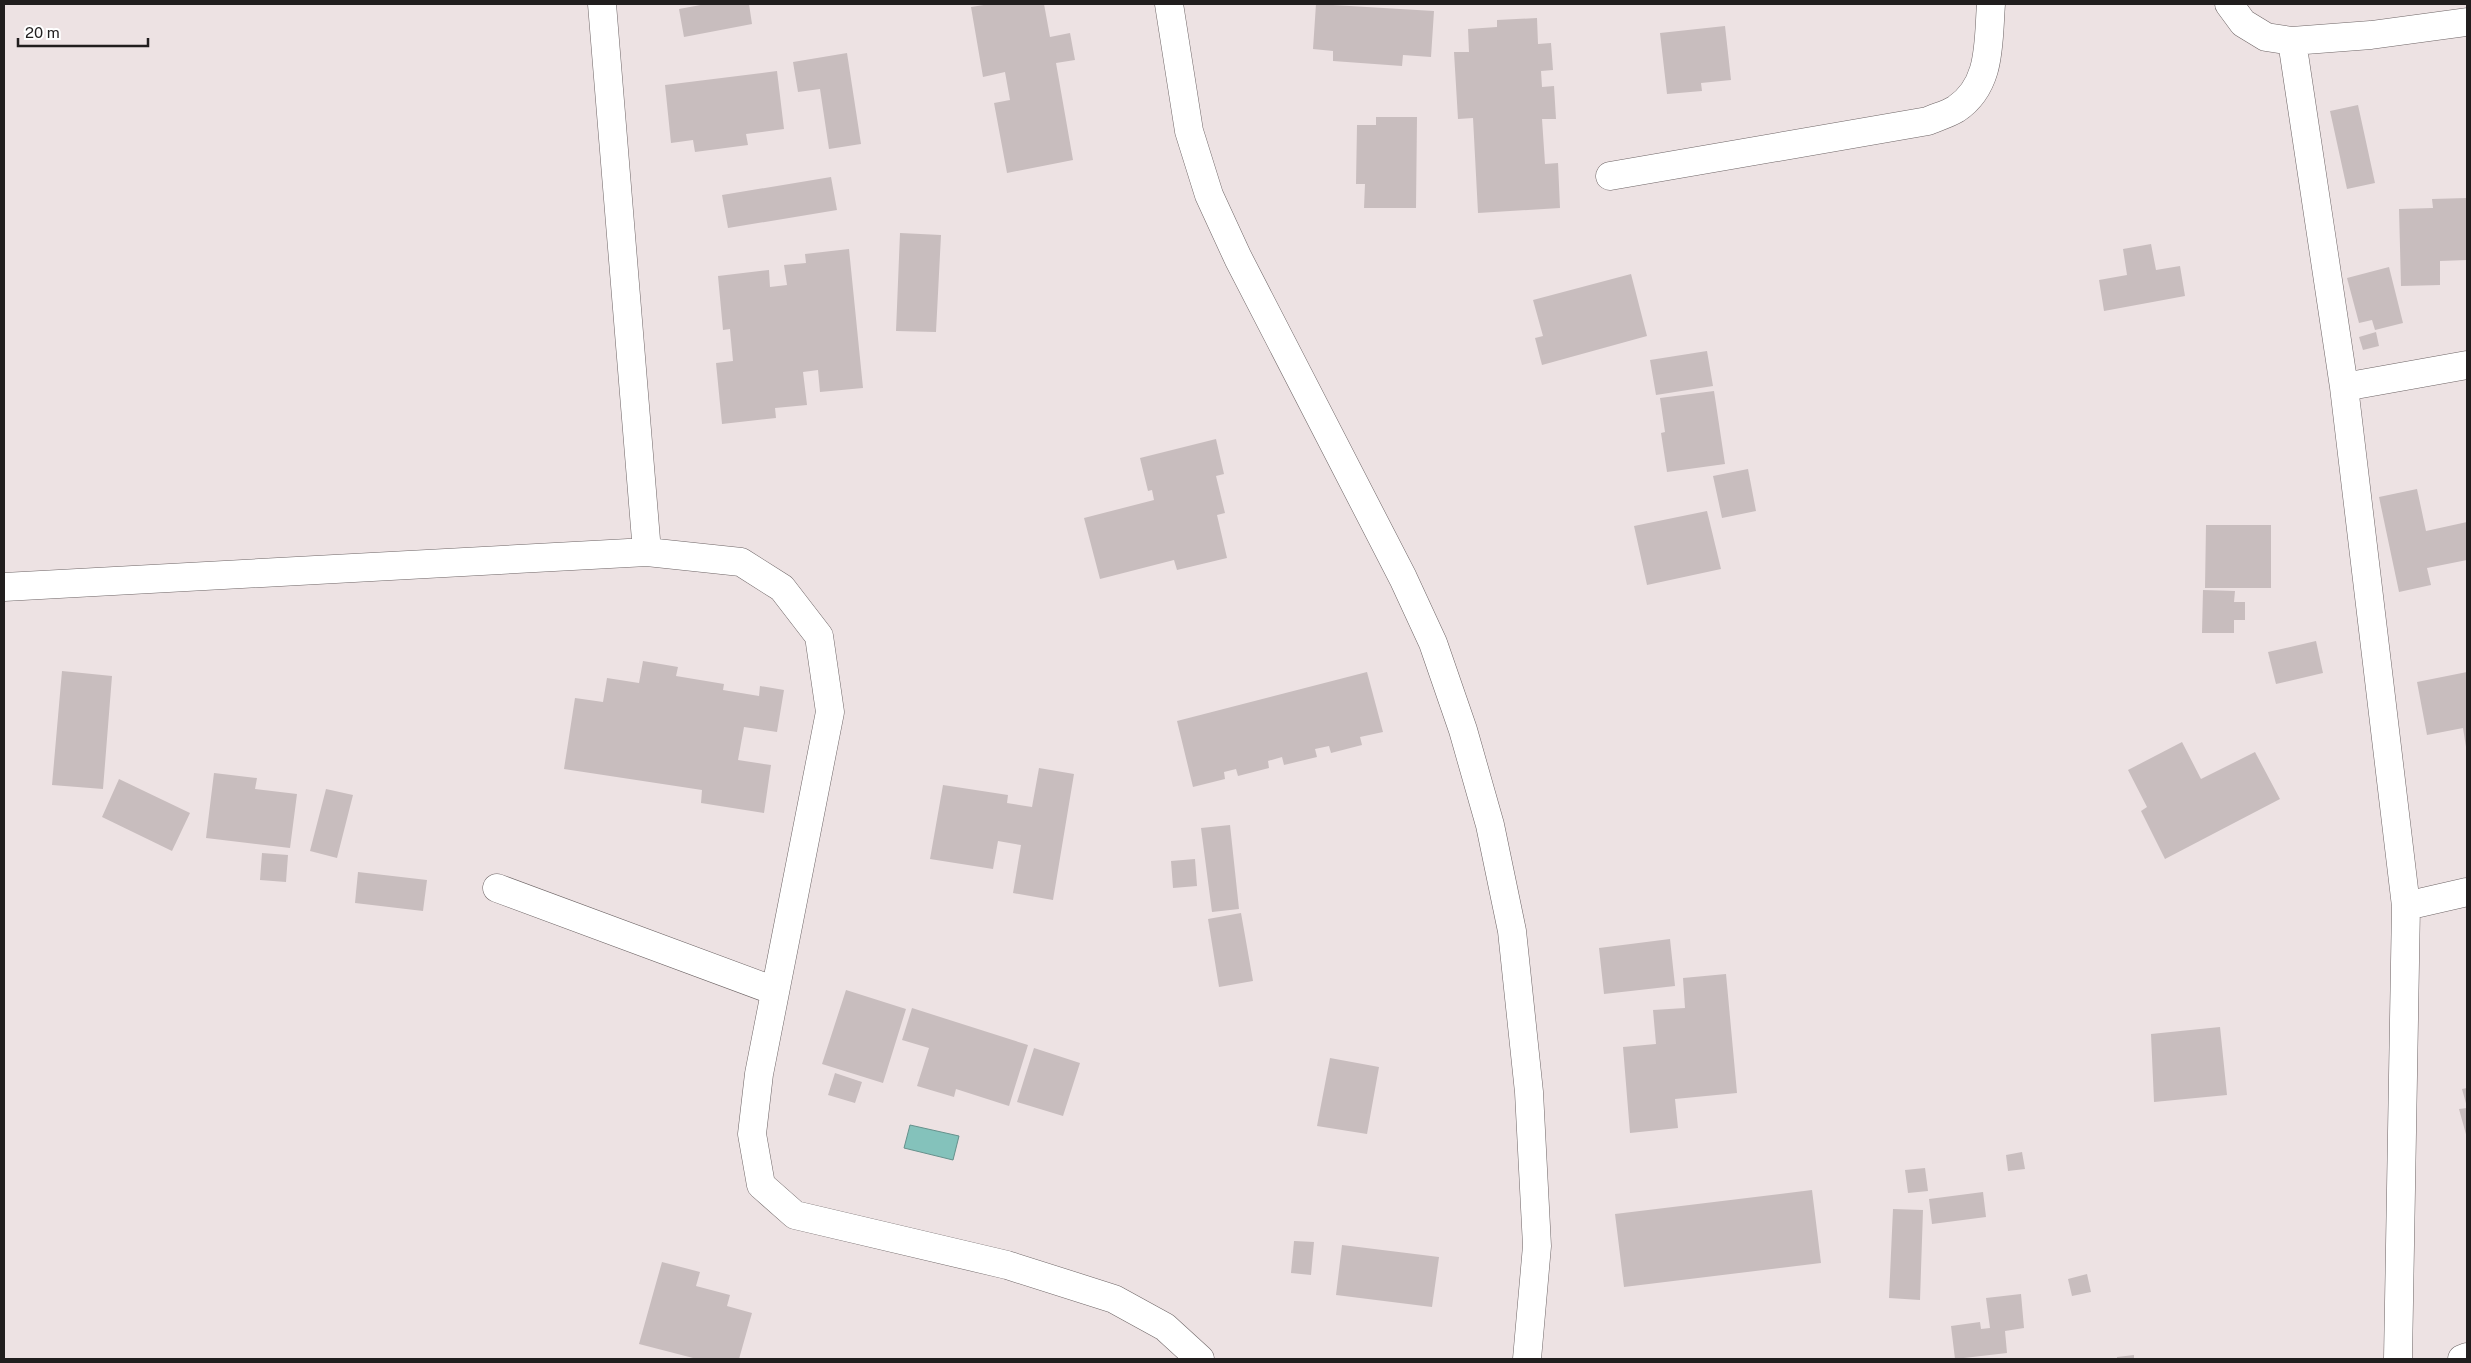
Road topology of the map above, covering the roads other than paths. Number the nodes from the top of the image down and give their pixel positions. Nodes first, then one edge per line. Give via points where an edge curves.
1 (602, 4) edge
2 (1169, 4) edge
3 (1991, 4) edge
4 (2229, 4) edge
5 (2467, 22) edge
6 (2292, 41) junction
7 (1610, 176) dead end
8 (2467, 365) edge
9 (2344, 387) junction
10 (647, 552) junction
11 (4, 587) edge
12 (497, 888) dead end
13 (2467, 892) edge
14 (2406, 906) junction
15 (775, 991) junction
16 (2467, 1357) edge
17 (1200, 1359) edge
18 (1527, 1359) edge
19 (2398, 1359) edge
20 (2462, 1359) edge

1 - 10 street
2 - 18 street via 1189,131 1209,195 1433,643 1463,730 1490,825 1512,931 1530,1092 1537,1246
3 - 7 street via 1983,79 1972,96 1955,110 1928,121
4 - 6 street via 2243,23 2266,37
5 - 6 street via 2371,35
6 - 9 street
8 - 9 street
9 - 14 street
10 - 11 street
10 - 15 street via 741,562 782,588 819,636 830,712
12 - 15 street
13 - 14 street
14 - 19 street
15 - 17 street via 759,1074 752,1134 761,1185 795,1215 1007,1265 1114,1299 1166,1327
16 - 20 street

